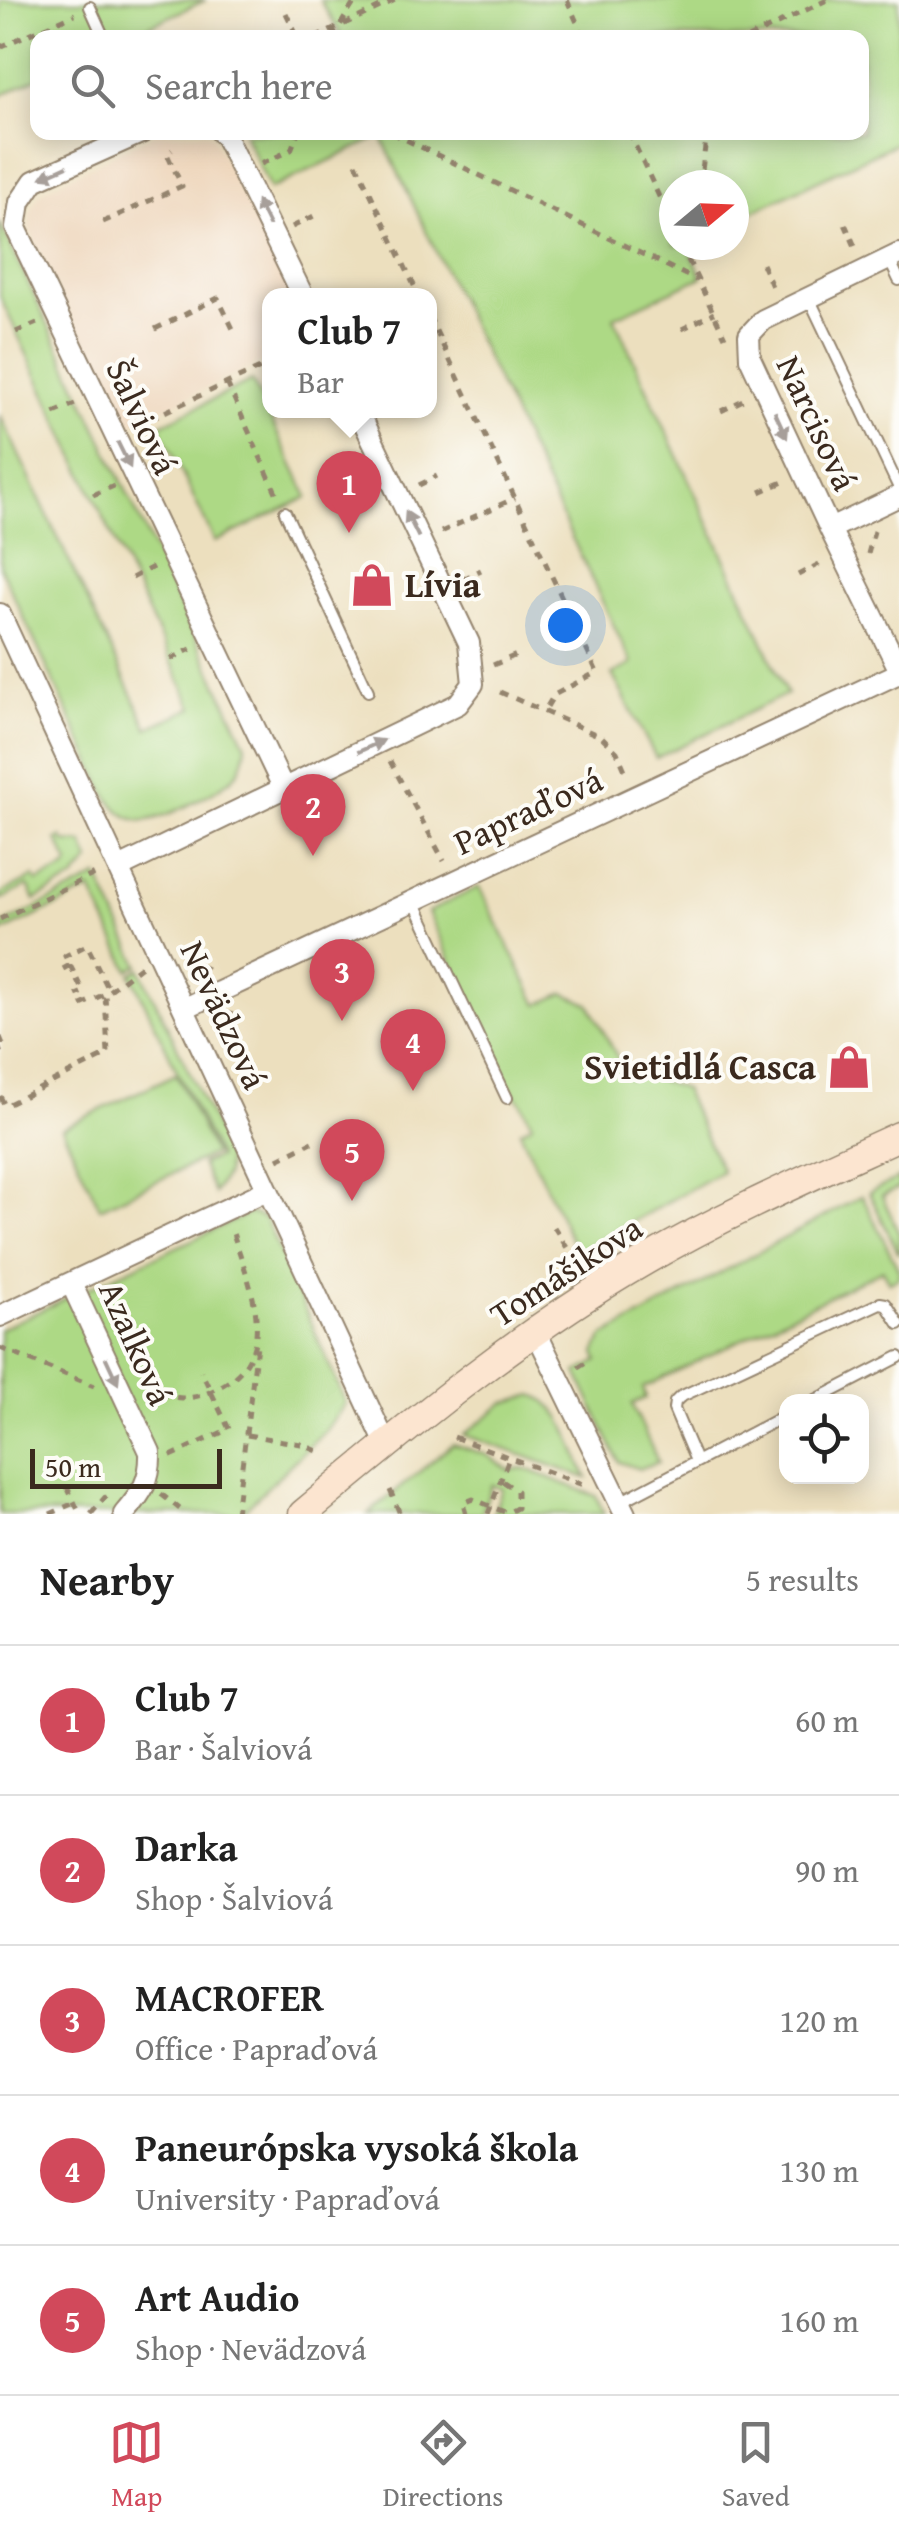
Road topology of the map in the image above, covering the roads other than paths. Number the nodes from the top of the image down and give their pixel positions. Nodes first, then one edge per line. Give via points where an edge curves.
1 (90, 8) road end
2 (100, 30) edge
3 (124, 140) edge
4 (228, 140) edge
5 (894, 256) edge
6 (899, 280) edge
7 (299, 288) edge
8 (808, 298) junction
9 (362, 418) edge
10 (899, 488) edge
11 (899, 496) edge
12 (284, 512) road end
13 (830, 529) junction
14 (0, 614) edge
15 (7, 644) edge
16 (899, 671) edge
17 (368, 691) dead end
18 (283, 787) junction
19 (110, 870) junction
20 (414, 900) junction
21 (185, 1008) junction
22 (507, 1098) dead end
23 (899, 1136) edge
24 (267, 1190) junction
25 (71, 1282) junction
26 (0, 1316) edge
27 (899, 1324) edge
28 (536, 1332) junction
29 (899, 1357) edge
30 (827, 1394) edge
31 (779, 1419) edge
32 (386, 1444) junction
33 (696, 1461) junction
34 (622, 1508) edge
35 (124, 1514) edge
36 (304, 1514) edge

1 - 2 lane
3 -> 18 street, Šalviová via 34,181 20,202 16,228
7 -> 4 street
5 - 6 lane
5 - 8 street, Narcisová
8 - 10 lane
8 -> 13 street, Narcisová via 763,320 749,335 750,358
18 -> 9 street via 458,704 474,684 469,643
11 - 13 street, Narcisová
12 - 17 lane
13 - 16 street, Narcisová
14 - 15 street, Nevädzová
15 - 19 street, Nevädzová
16 - 20 street, Papraďová
18 - 19 street
19 - 21 street, Nevädzová
20 - 21 street, Papraďová
20 - 22 lane
21 - 24 street, Nevädzová
23 - 28 main road, Tomášikova via 645,1261
24 - 25 street, Azalková
24 - 32 street, Nevädzová
25 - 26 street
25 -> 35 street, Azalková via 118,1396 150,1452 143,1493
27 - 33 lane via 880,1303 680,1397 674,1409
28 - 32 main road, Tomášikova
28 - 34 street
29 - 30 lane
31 - 33 lane
32 - 36 main road, Tomášikova
33 - 34 lane

